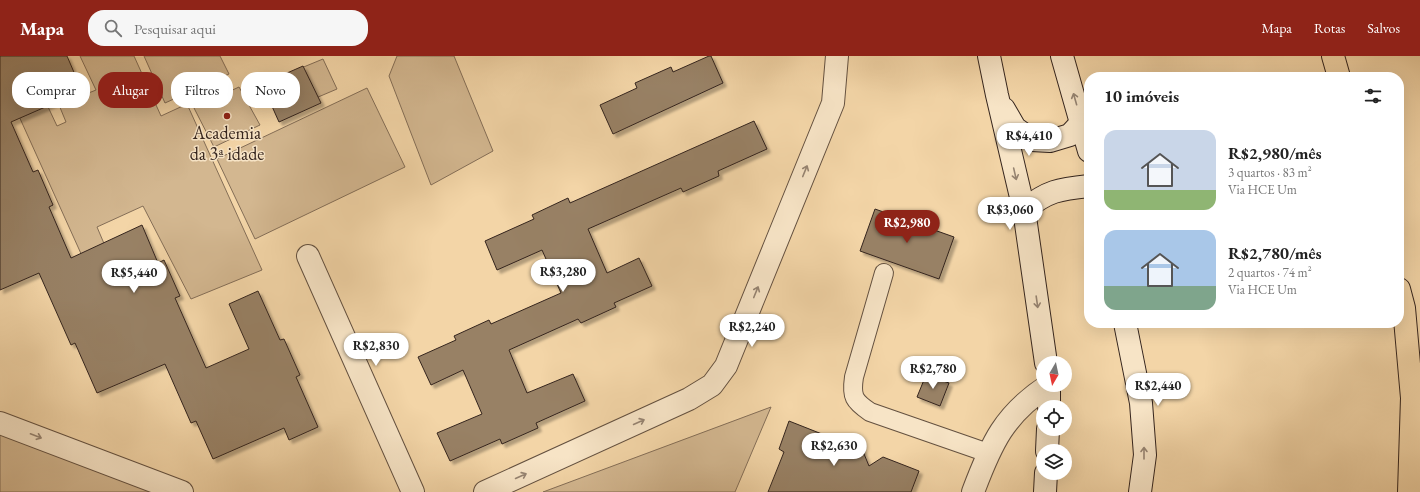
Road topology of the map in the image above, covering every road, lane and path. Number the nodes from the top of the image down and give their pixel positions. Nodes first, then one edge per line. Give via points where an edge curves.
1 (837, 56) edge
2 (990, 56) edge
3 (1062, 56) edge
4 (1333, 56) edge
5 (1338, 72) edge
6 (997, 95) junction
7 (1082, 122) junction
8 (1084, 130) edge
9 (1084, 187) edge
10 (1024, 210) junction
11 (308, 256) dead end
12 (884, 273) dead end
13 (1404, 308) edge
14 (1126, 328) edge
15 (1045, 356) edge
16 (1038, 392) edge
17 (0, 423) edge
18 (988, 453) junction
19 (1046, 480) edge
20 (182, 492) edge
21 (413, 492) edge
22 (485, 492) edge
23 (973, 492) edge
24 (1045, 492) edge
25 (1140, 492) edge
26 (1409, 492) edge

22 -> 1 street via 689,399 712,385 726,366 833,103
2 - 6 street
7 -> 3 street
4 - 5 main road
6 - 7 street via 1015,128 1032,140 1050,141 1070,135
6 -> 10 street
7 - 8 street
9 - 10 street via 1058,190 1040,197
10 -> 15 street
11 - 21 street
12 - 18 lane via 854,377 852,390 856,403 870,412
13 - 26 main road via 1412,398
25 -> 14 street via 1145,455 1141,403
16 - 18 street via 1007,421
17 -> 20 street
18 - 23 street
19 - 24 street

